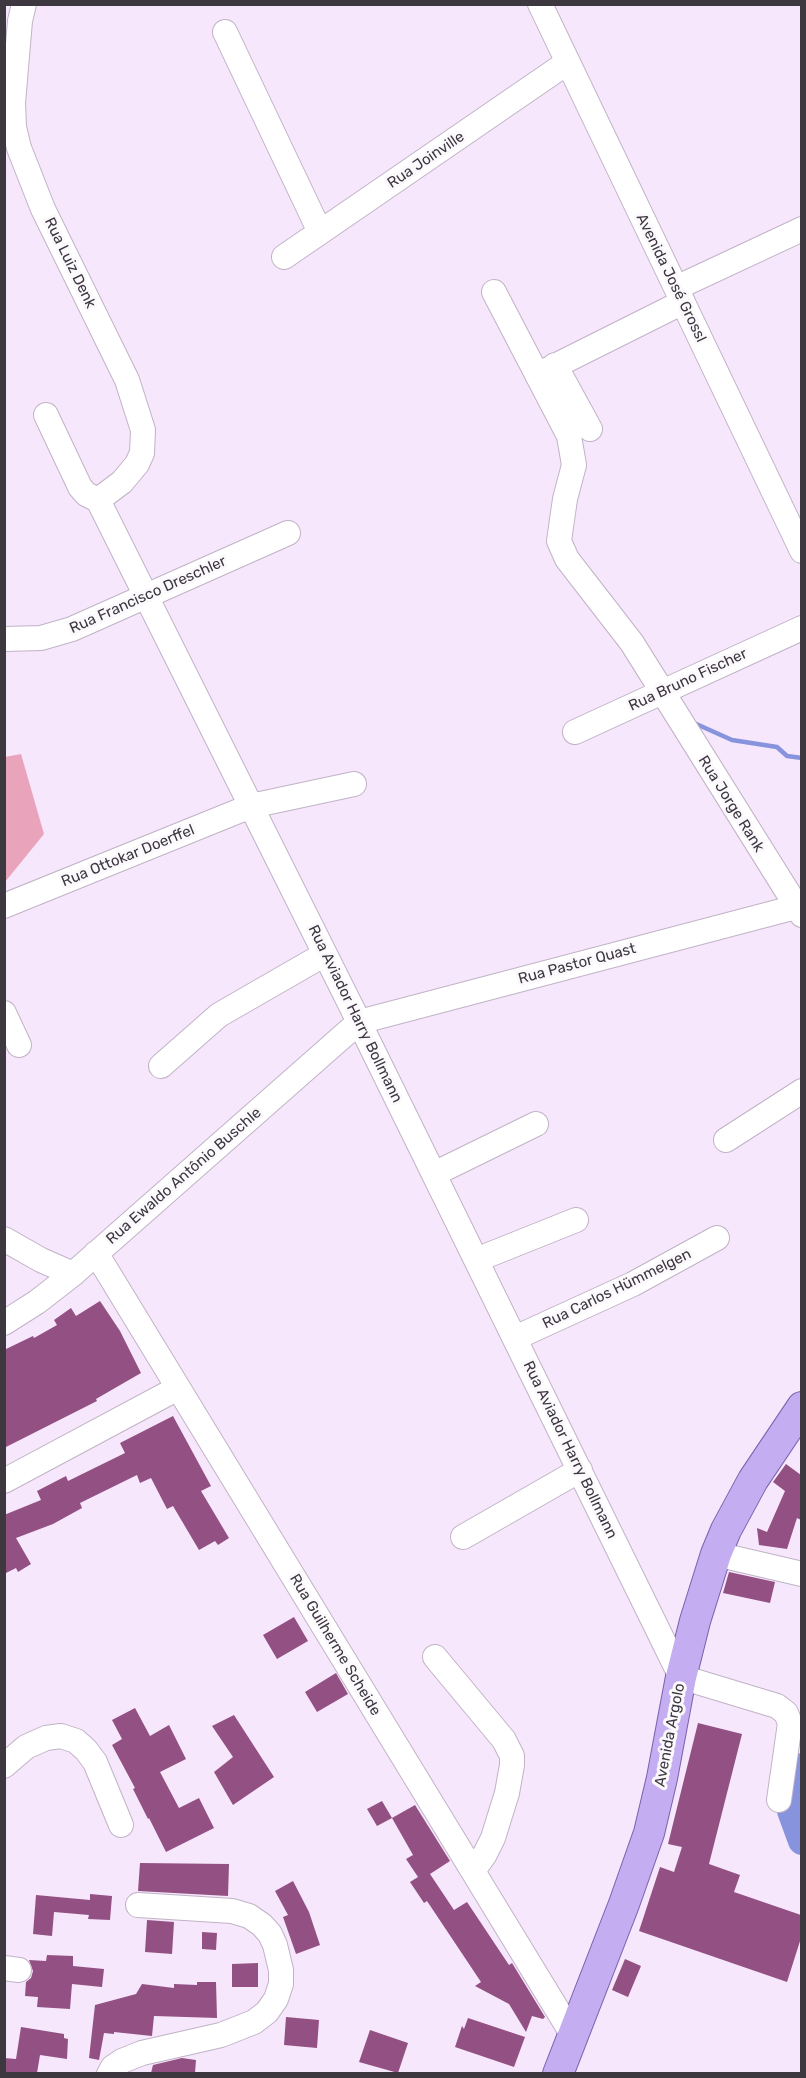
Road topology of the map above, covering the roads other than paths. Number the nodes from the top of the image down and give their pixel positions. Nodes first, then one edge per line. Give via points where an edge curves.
1 (24, 4) edge
2 (540, 4) edge
3 (225, 32) dead end
4 (568, 62) junction
5 (801, 229) edge
6 (320, 232) junction
7 (284, 257) dead end
8 (494, 292) dead end
9 (679, 295) junction
10 (546, 370) junction
11 (46, 415) dead end
12 (590, 429) dead end
13 (98, 500) junction
14 (288, 532) dead end
15 (801, 551) edge
16 (145, 596) junction
17 (801, 628) edge
18 (4, 639) edge
19 (662, 692) junction
20 (575, 732) dead end
21 (354, 784) dead end
22 (251, 806) junction
23 (4, 906) edge
24 (799, 911) edge
25 (325, 954) junction
26 (4, 1013) edge
27 (359, 1022) junction
28 (19, 1045) dead end
29 (161, 1065) dead end
30 (801, 1091) edge
31 (536, 1124) dead end
32 (726, 1140) dead end
33 (434, 1174) junction
34 (576, 1220) dead end
35 (717, 1238) dead end
36 (4, 1239) edge
37 (96, 1253) junction
38 (476, 1260) junction
39 (73, 1274) junction
40 (4, 1323) edge
41 (515, 1338) junction
42 (178, 1388) junction
43 (801, 1407) edge
44 (580, 1470) junction
45 (4, 1481) edge
46 (463, 1537) dead end
47 (716, 1554) junction
48 (801, 1574) edge
49 (654, 1621) junction
50 (695, 1621) junction
51 (435, 1657) dead end
52 (681, 1677) junction
53 (4, 1766) edge
54 (779, 1800) dead end
55 (121, 1825) dead end
56 (473, 1870) junction
57 (138, 1905) dead end
58 (574, 2037) junction
59 (109, 2073) edge
60 (558, 2073) edge

1 - 13 street, Rua Luiz Denk via 13,103 19,148 43,208 127,380 143,430 142,453 137,464 122,482
2 - 4 street, Avenida José Grossl
3 - 6 street
4 - 6 street, Rua Joinville
4 - 9 street, Avenida José Grossl
5 - 9 street
6 - 7 street, Rua Joinville
8 - 10 street
9 - 10 street
9 - 15 street, Avenida José Grossl
10 - 12 street
10 - 19 street, Rua Jorge Rank via 569,436 574,465 559,541 567,559 632,643
11 - 13 street, Rua Aviador Harry Bollmann via 80,487
13 - 16 street, Rua Aviador Harry Bollmann
14 - 16 street, Rua Francisco Dreschler
16 - 18 street, Rua Francisco Dreschler via 54,636
16 - 22 street, Rua Aviador Harry Bollmann
17 - 19 street, Rua Bruno Fischer
19 - 20 street, Rua Bruno Fischer
19 - 24 street, Rua Jorge Rank
21 - 22 street, Rua Ottokar Doerffel
22 - 23 street, Rua Ottokar Doerffel
22 - 25 street, Rua Aviador Harry Bollmann
24 - 27 street, Rua Pastor Quast
25 - 27 street, Rua Aviador Harry Bollmann
25 - 29 street via 219,1015
26 - 28 street
27 - 33 street, Rua Aviador Harry Bollmann
27 - 37 street, Rua Ewaldo Antônio Buschle
30 - 32 street
31 - 33 street
33 - 38 street, Rua Aviador Harry Bollmann
34 - 38 street
35 - 41 street, Rua Carlos Hümmelgen via 633,1284
36 - 39 street
37 - 39 street, Rua Ewaldo Antônio Buschle
37 - 42 street, Rua Guilherme Scheide
38 - 41 street, Rua Aviador Harry Bollmann
39 - 40 street, Rua Ewaldo Antônio Buschle
41 - 44 street, Rua Aviador Harry Bollmann
42 - 45 street
42 - 56 street, Rua Guilherme Scheide
43 - 47 main road, Avenida Argolo via 753,1480
44 - 46 street
44 - 49 street, Rua Aviador Harry Bollmann
47 - 48 street
47 - 50 main road, Avenida Argolo
49 - 50 street
49 - 52 street, Rua Aviador Harry Bollmann
50 - 52 main road, Avenida Argolo
51 - 56 street via 504,1740 512,1756 507,1793 493,1838
52 - 54 street via 777,1706 786,1713 790,1723
52 - 58 main road, Avenida Argolo via 649,1833
53 - 55 street via 26,1747 46,1738 61,1736 76,1741 94,1762
56 - 58 street, Rua Guilherme Scheide
57 - 59 street via 232,1911 249,1916 273,1940 281,1984 267,2012 254,2022 221,2035 142,2053 112,2067
58 - 60 main road, Avenida Argolo

